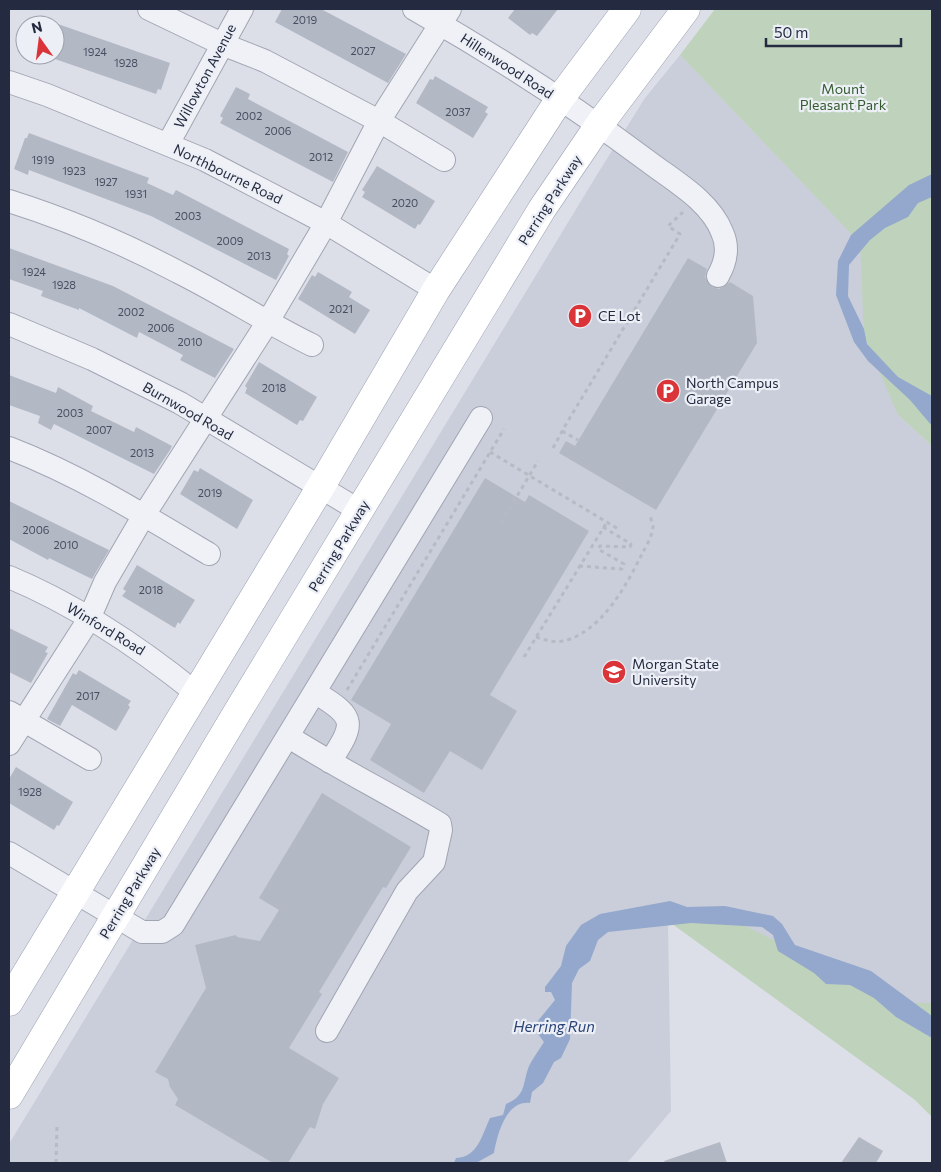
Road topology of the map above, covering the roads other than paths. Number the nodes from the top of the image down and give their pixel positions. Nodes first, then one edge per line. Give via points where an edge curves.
1 (150, 9) edge
2 (242, 9) edge
3 (414, 9) edge
4 (627, 9) edge
5 (686, 9) edge
6 (445, 16) edge
7 (222, 44) junction
8 (9, 82) edge
9 (560, 100) junction
10 (378, 121) junction
11 (599, 125) junction
12 (168, 144) junction
13 (444, 160) dead end
14 (9, 201) edge
15 (326, 223) junction
16 (718, 276) dead end
17 (436, 290) junction
18 (267, 323) junction
19 (9, 324) edge
20 (312, 345) dead end
21 (481, 418) dead end
22 (206, 420) junction
23 (9, 448) edge
24 (320, 488) junction
25 (360, 511) junction
26 (144, 516) junction
27 (208, 554) dead end
28 (9, 576) edge
29 (89, 619) junction
30 (316, 692) junction
31 (196, 693) junction
32 (16, 716) edge
33 (289, 737) junction
34 (9, 744) edge
35 (90, 759) dead end
36 (330, 762) junction
37 (9, 853) edge
38 (75, 894) junction
39 (115, 918) junction
40 (9, 1002) edge
41 (327, 1031) dead end
42 (9, 1095) edge

1 - 7 street
2 - 7 street, Willowton Avenue
3 - 6 street, Hillenwood Road
4 - 9 main road
5 - 11 main road, Perring Parkway
6 - 9 street, Hillenwood Road via 492,54
6 - 10 street
7 - 10 street via 265,61
7 - 12 street, Willowton Avenue
8 - 12 street, Northbourne Road
9 - 11 street, Hillenwood Road
9 - 17 main road
10 - 13 street
10 - 15 street
11 - 16 street, Hillenwood Road via 694,197 717,222 726,248 726,258
11 - 25 main road, Perring Parkway via 542,209
12 - 15 street, Northbourne Road
14 - 18 street via 107,239 176,271
15 - 17 street, Northbourne Road
15 - 18 street
17 - 24 main road
18 - 20 street
18 - 22 street
19 - 22 street, Burnwood Road via 92,359 180,403
21 - 30 street
22 - 24 street, Burnwood Road
22 - 26 street
23 - 26 street via 48,463
24 - 25 street, Burnwood Road
24 - 31 main road
25 - 39 main road, Perring Parkway
26 - 27 street
26 - 29 street via 105,582
28 - 29 street, Winford Road
29 - 31 street, Winford Road via 148,655
29 - 32 street
30 - 33 street
30 - 36 street via 341,708 348,721 347,733
31 - 38 main road
32 - 34 street
32 - 35 street
33 - 36 street
33 - 39 street via 173,925 162,932 142,932
36 - 41 street via 401,800 440,824 441,830 434,862 407,892
37 - 38 street
38 - 39 street
38 - 40 main road
39 - 42 main road, Perring Parkway

